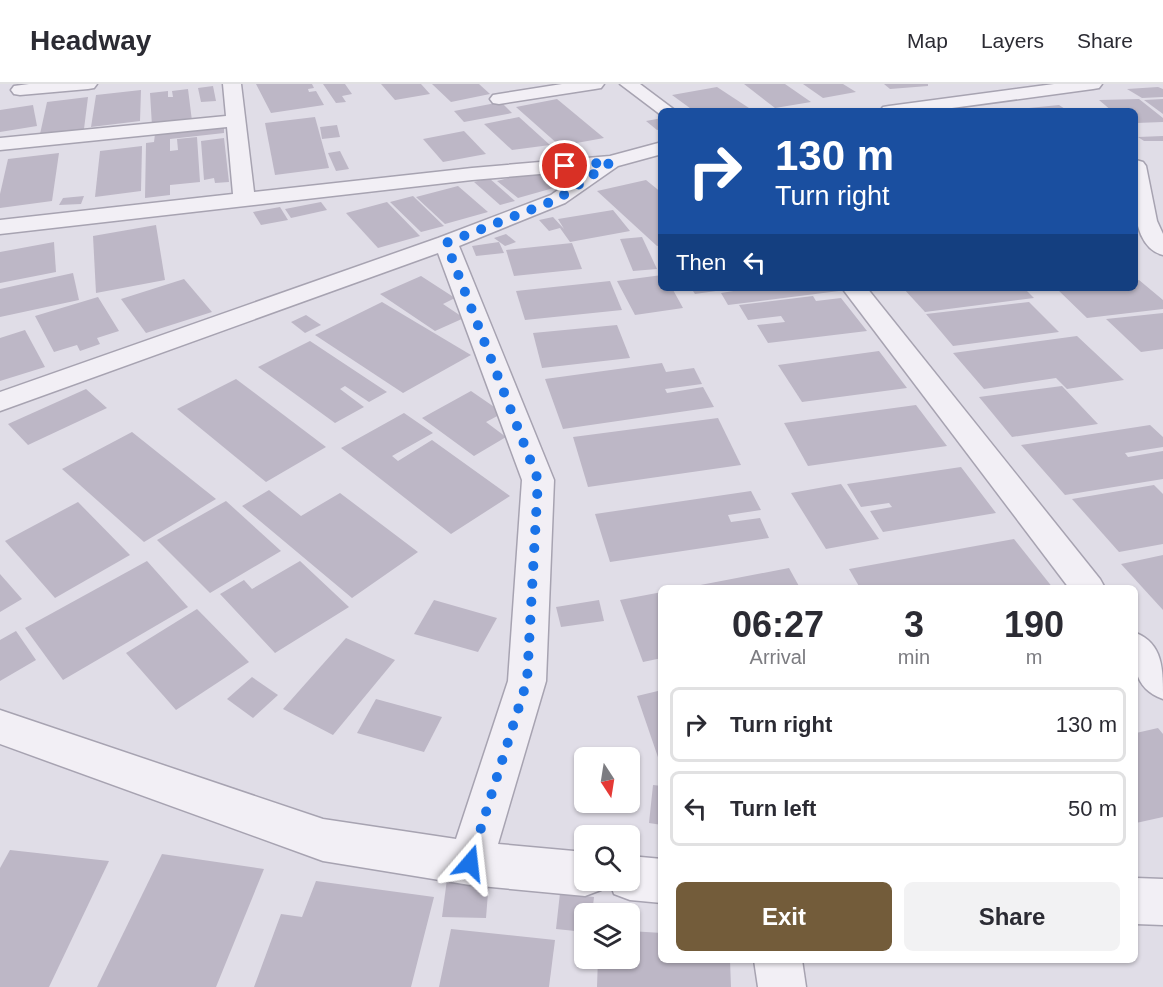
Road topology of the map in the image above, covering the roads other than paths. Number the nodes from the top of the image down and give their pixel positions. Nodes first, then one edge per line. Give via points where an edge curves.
1 (88, 84) edge
2 (232, 84) edge
3 (595, 84) edge
4 (629, 84) edge
5 (944, 84) edge
6 (1093, 84) edge
7 (1055, 88) junction
8 (20, 90) dead end
9 (499, 99) dead end
10 (959, 101) junction
11 (1078, 105) dead end
12 (889, 106) edge
13 (663, 108) edge
14 (237, 120) junction
15 (0, 144) edge
16 (658, 149) edge
17 (611, 162) junction
18 (1138, 172) edge
19 (244, 200) junction
20 (0, 227) edge
21 (446, 243) junction
22 (1163, 248) edge
23 (856, 291) edge
24 (0, 402) edge
25 (1086, 585) edge
26 (1138, 651) edge
27 (1163, 683) edge
28 (0, 728) edge
29 (470, 863) junction
30 (574, 873) edge
31 (640, 879) edge
32 (658, 881) edge
33 (1138, 901) edge
34 (1163, 902) edge
35 (778, 963) edge
36 (782, 987) edge

1 - 8 street
2 - 14 street
3 - 9 street
4 - 13 street
5 - 10 street
6 - 7 street
7 - 10 street
7 - 11 street
10 - 12 street
14 - 15 street
14 - 19 street
16 - 17 street
17 - 19 street
17 - 21 street via 558,199
18 - 22 street via 1146,223
19 - 20 street
21 - 24 street
21 - 29 street via 538,480 527,681
23 - 25 street
26 - 27 street
28 - 29 street via 323,840
29 - 30 street
31 - 32 street
33 - 34 street
35 - 36 street

